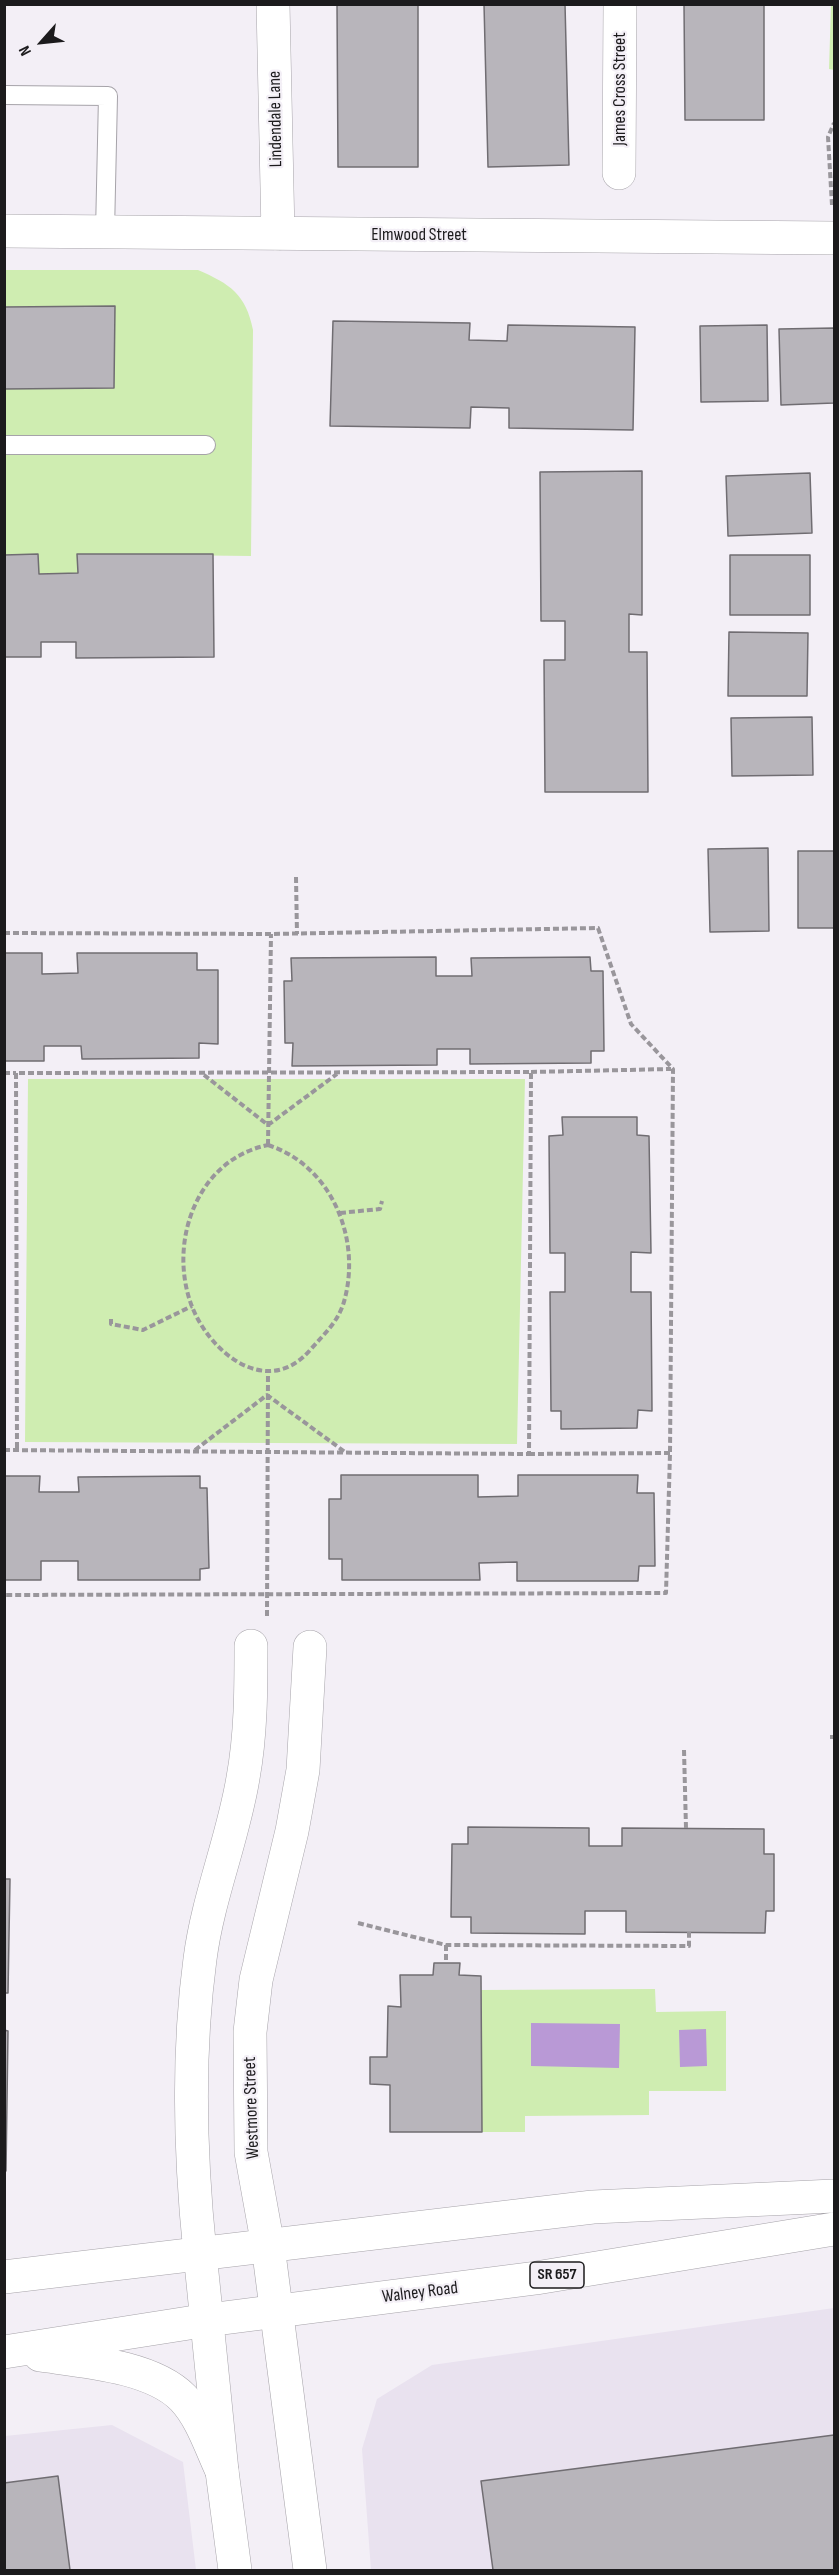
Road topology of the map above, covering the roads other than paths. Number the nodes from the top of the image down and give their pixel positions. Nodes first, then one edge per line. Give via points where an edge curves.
1 (273, 4) edge
2 (620, 4) edge
3 (4, 95) edge
4 (619, 173) dead end
5 (4, 231) edge
6 (105, 232) junction
7 (278, 234) junction
8 (834, 238) edge
9 (4, 445) edge
10 (206, 445) dead end
11 (259, 1634) road end
12 (310, 1647) dead end
13 (834, 2196) edge
14 (834, 2229) edge
15 (268, 2246) junction
16 (200, 2253) junction
17 (4, 2277) edge
18 (277, 2310) junction
19 (207, 2319) junction
20 (9, 2351) edge
21 (222, 2471) junction
22 (236, 2571) edge
23 (310, 2571) edge

1 - 7 street, Lindendale Lane
2 - 4 street, James Cross Street
3 - 6 lane via 108,96
5 - 6 street, Elmwood Street
6 - 7 street, Elmwood Street
7 - 8 street, Elmwood Street
9 - 10 lane
11 - 16 street via 243,1779 200,1957 193,2030 191,2102
12 - 15 street, Westmore Street via 303,1770 256,1980 250,2032 251,2152
13 - 15 street via 593,2207
14 - 18 street, Walney Road / SR 657 via 536,2278
15 - 16 street
15 - 18 street, Westmore Street
16 - 17 street
16 - 19 street
18 - 19 street, Walney Road / SR 657
18 - 23 street, Westmore Street
19 - 20 street, Walney Road / SR 657
19 - 21 street
20 - 21 street via 111,2366 165,2386 183,2398 196,2416
21 - 22 street

